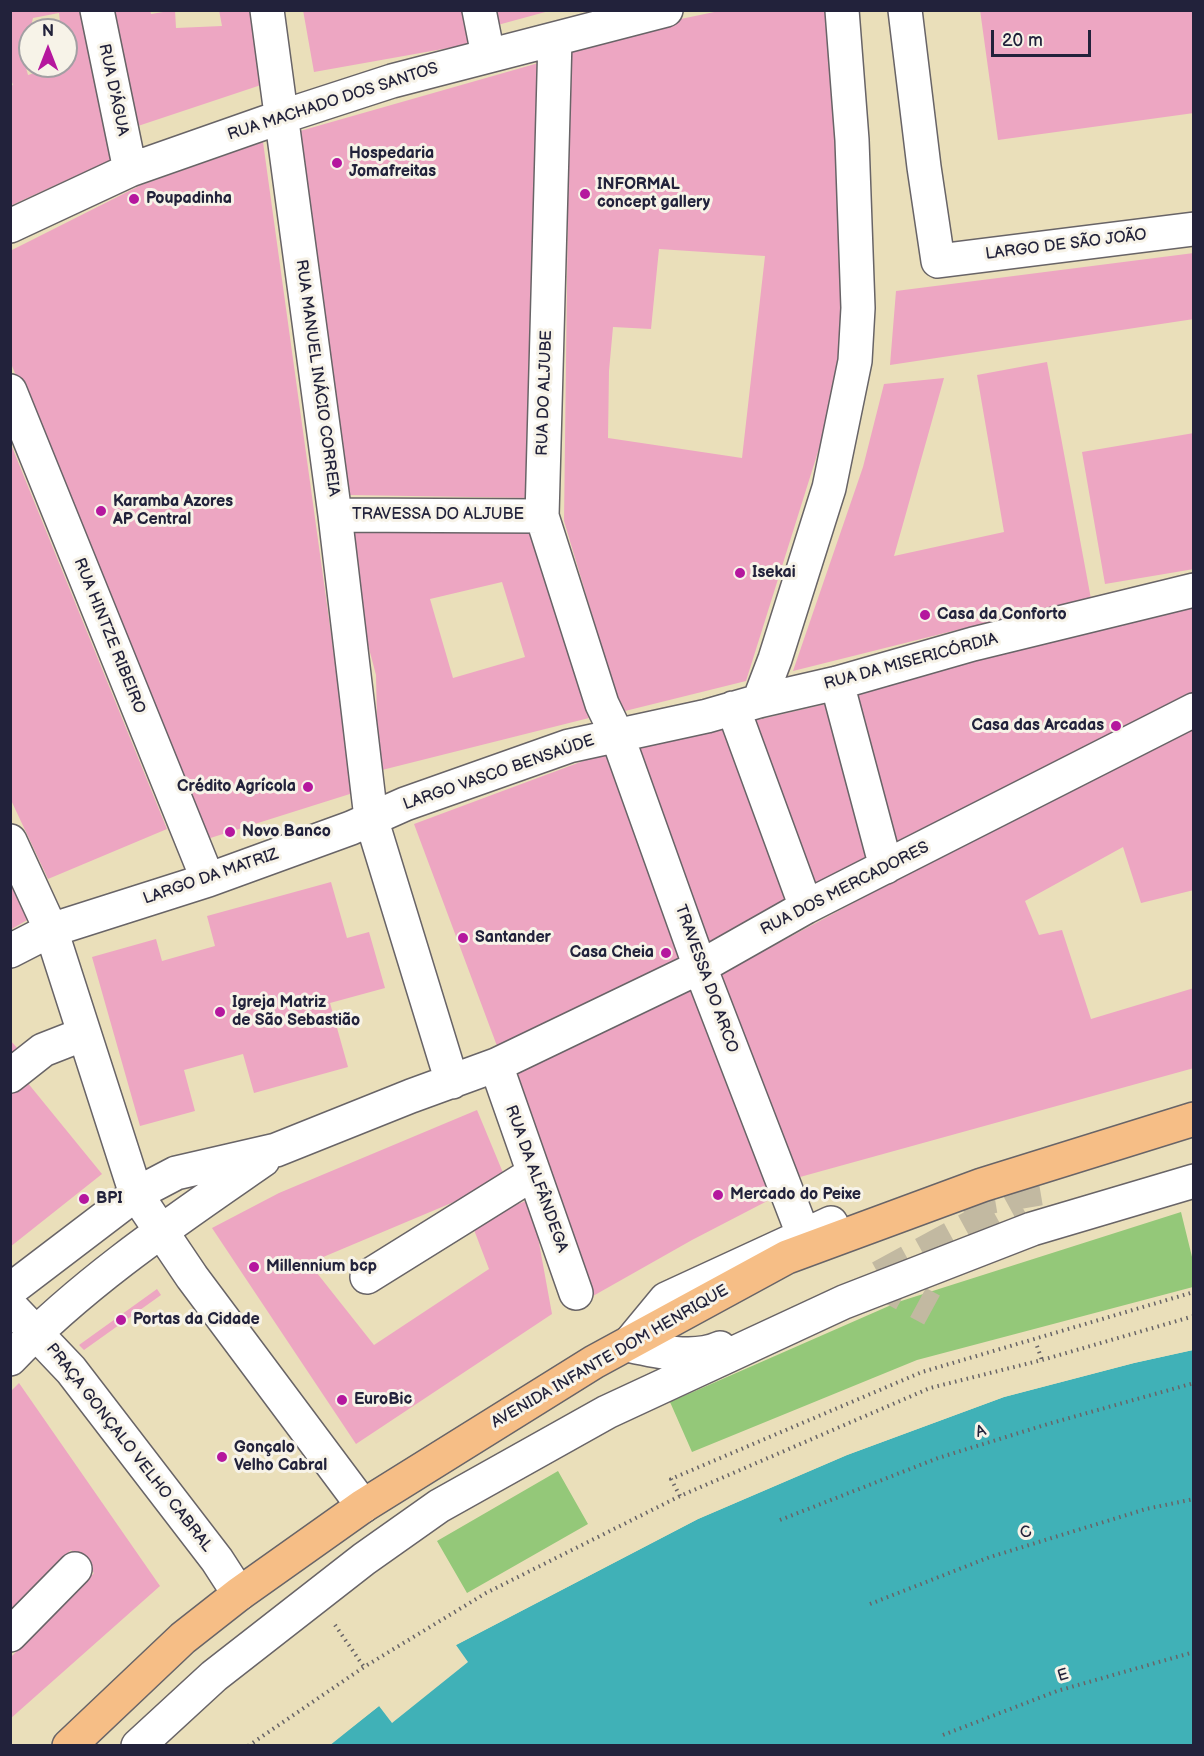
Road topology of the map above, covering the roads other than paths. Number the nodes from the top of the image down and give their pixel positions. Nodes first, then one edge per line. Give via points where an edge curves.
1 (97, 10) edge
2 (267, 10) edge
3 (479, 10) edge
4 (666, 10) edge
5 (842, 10) edge
6 (905, 10) edge
7 (555, 39) junction
8 (488, 55) junction
9 (281, 117) junction
10 (130, 170) junction
11 (10, 226) edge
12 (1194, 229) edge
13 (10, 391) edge
14 (335, 514) junction
15 (542, 516) junction
16 (1194, 590) edge
17 (837, 683) junction
18 (746, 704) junction
19 (1194, 710) edge
20 (616, 735) junction
21 (371, 818) junction
22 (10, 842) edge
23 (886, 867) junction
24 (208, 880) junction
25 (806, 907) junction
26 (51, 930) junction
27 (10, 951) edge
28 (700, 967) junction
29 (84, 1034) junction
30 (496, 1065) junction
31 (10, 1076) edge
32 (453, 1082) junction
33 (1194, 1119) edge
34 (276, 1150) junction
35 (534, 1173) junction
36 (1194, 1181) edge
37 (136, 1194) junction
38 (798, 1221) dead end
39 (831, 1222) dead end
40 (162, 1230) junction
41 (367, 1277) dead end
42 (875, 1279) tunnel mouth
43 (10, 1290) edge
44 (576, 1293) dead end
45 (10, 1306) edge
46 (37, 1331) junction
47 (628, 1345) junction
48 (10, 1359) edge
49 (363, 1506) junction
50 (75, 1569) dead end
51 (240, 1593) junction
52 (10, 1635) edge
53 (69, 1746) edge
54 (138, 1746) edge

1 - 10 street, RUA D'ÁGUA
2 - 9 street, RUA MANUEL INÁCIO CORREIA
3 - 8 street
4 - 7 street, RUA MACHADO DOS SANTOS
5 - 18 street via 853,152 858,308 855,361 829,488 775,659
6 - 12 street, LARGO DE SÃO JOÃO via 938,261
7 - 8 street, RUA MACHADO DOS SANTOS
7 - 15 street, RUA DO ALJUBE
8 - 9 street, RUA MACHADO DOS SANTOS
9 - 10 street, RUA MACHADO DOS SANTOS
9 - 14 street, RUA MANUEL INÁCIO CORREIA
10 - 11 street, RUA MACHADO DOS SANTOS
13 - 24 street, RUA HINTZE RIBEIRO
14 - 15 street, TRAVESSA DO ALJUBE
14 - 21 street, RUA MANUEL INÁCIO CORREIA
15 - 20 street, RUA DO ALJUBE via 602,704
16 - 17 street, RUA DA MISERICÓRDIA via 973,644
17 - 18 street, RUA DA MISERICÓRDIA
17 - 23 street
18 - 20 street, LARGO VASCO BENSAÚDE
18 - 25 street
19 - 23 street, RUA DOS MERCADORES
20 - 21 street, LARGO VASCO BENSAÚDE via 569,746
20 - 28 street, TRAVESSA DO ARCO
21 - 24 street, LARGO DA MATRIZ
21 - 32 street
22 - 26 street
23 - 25 street, RUA DOS MERCADORES
24 - 26 street, LARGO DA MATRIZ
25 - 28 street, RUA DOS MERCADORES
26 - 27 street, LARGO DA MATRIZ
26 - 29 street
28 - 30 street, RUA DOS MERCADORES
28 - 38 street, TRAVESSA DO ARCO
29 - 31 street via 43,1050
29 - 37 street
30 - 32 street
30 - 35 street, RUA DA ALFÂNDEGA
32 - 34 street
33 - 47 main road, AVENIDA INFANTE DOM HENRIQUE via 982,1185 787,1257
34 - 37 street via 176,1173
34 - 40 street
35 - 41 street
35 - 44 street, RUA DA ALFÂNDEGA
36 - 54 street via 1032,1229 844,1302 607,1413 439,1506 364,1558 214,1676
37 - 40 street
37 - 43 street
39 - 47 street via 666,1299
40 - 46 street, PRAÇA GONÇALO VELHO CABRAL
40 - 49 street via 192,1277
42 - 47 street via 714,1351 669,1354
45 - 46 street
46 - 48 street
46 - 51 street, PRAÇA GONÇALO VELHO CABRAL
47 - 49 main road, AVENIDA INFANTE DOM HENRIQUE via 594,1362
49 - 51 main road, AVENIDA INFANTE DOM HENRIQUE
50 - 52 street
51 - 53 main road, AVENIDA INFANTE DOM HENRIQUE via 183,1638

